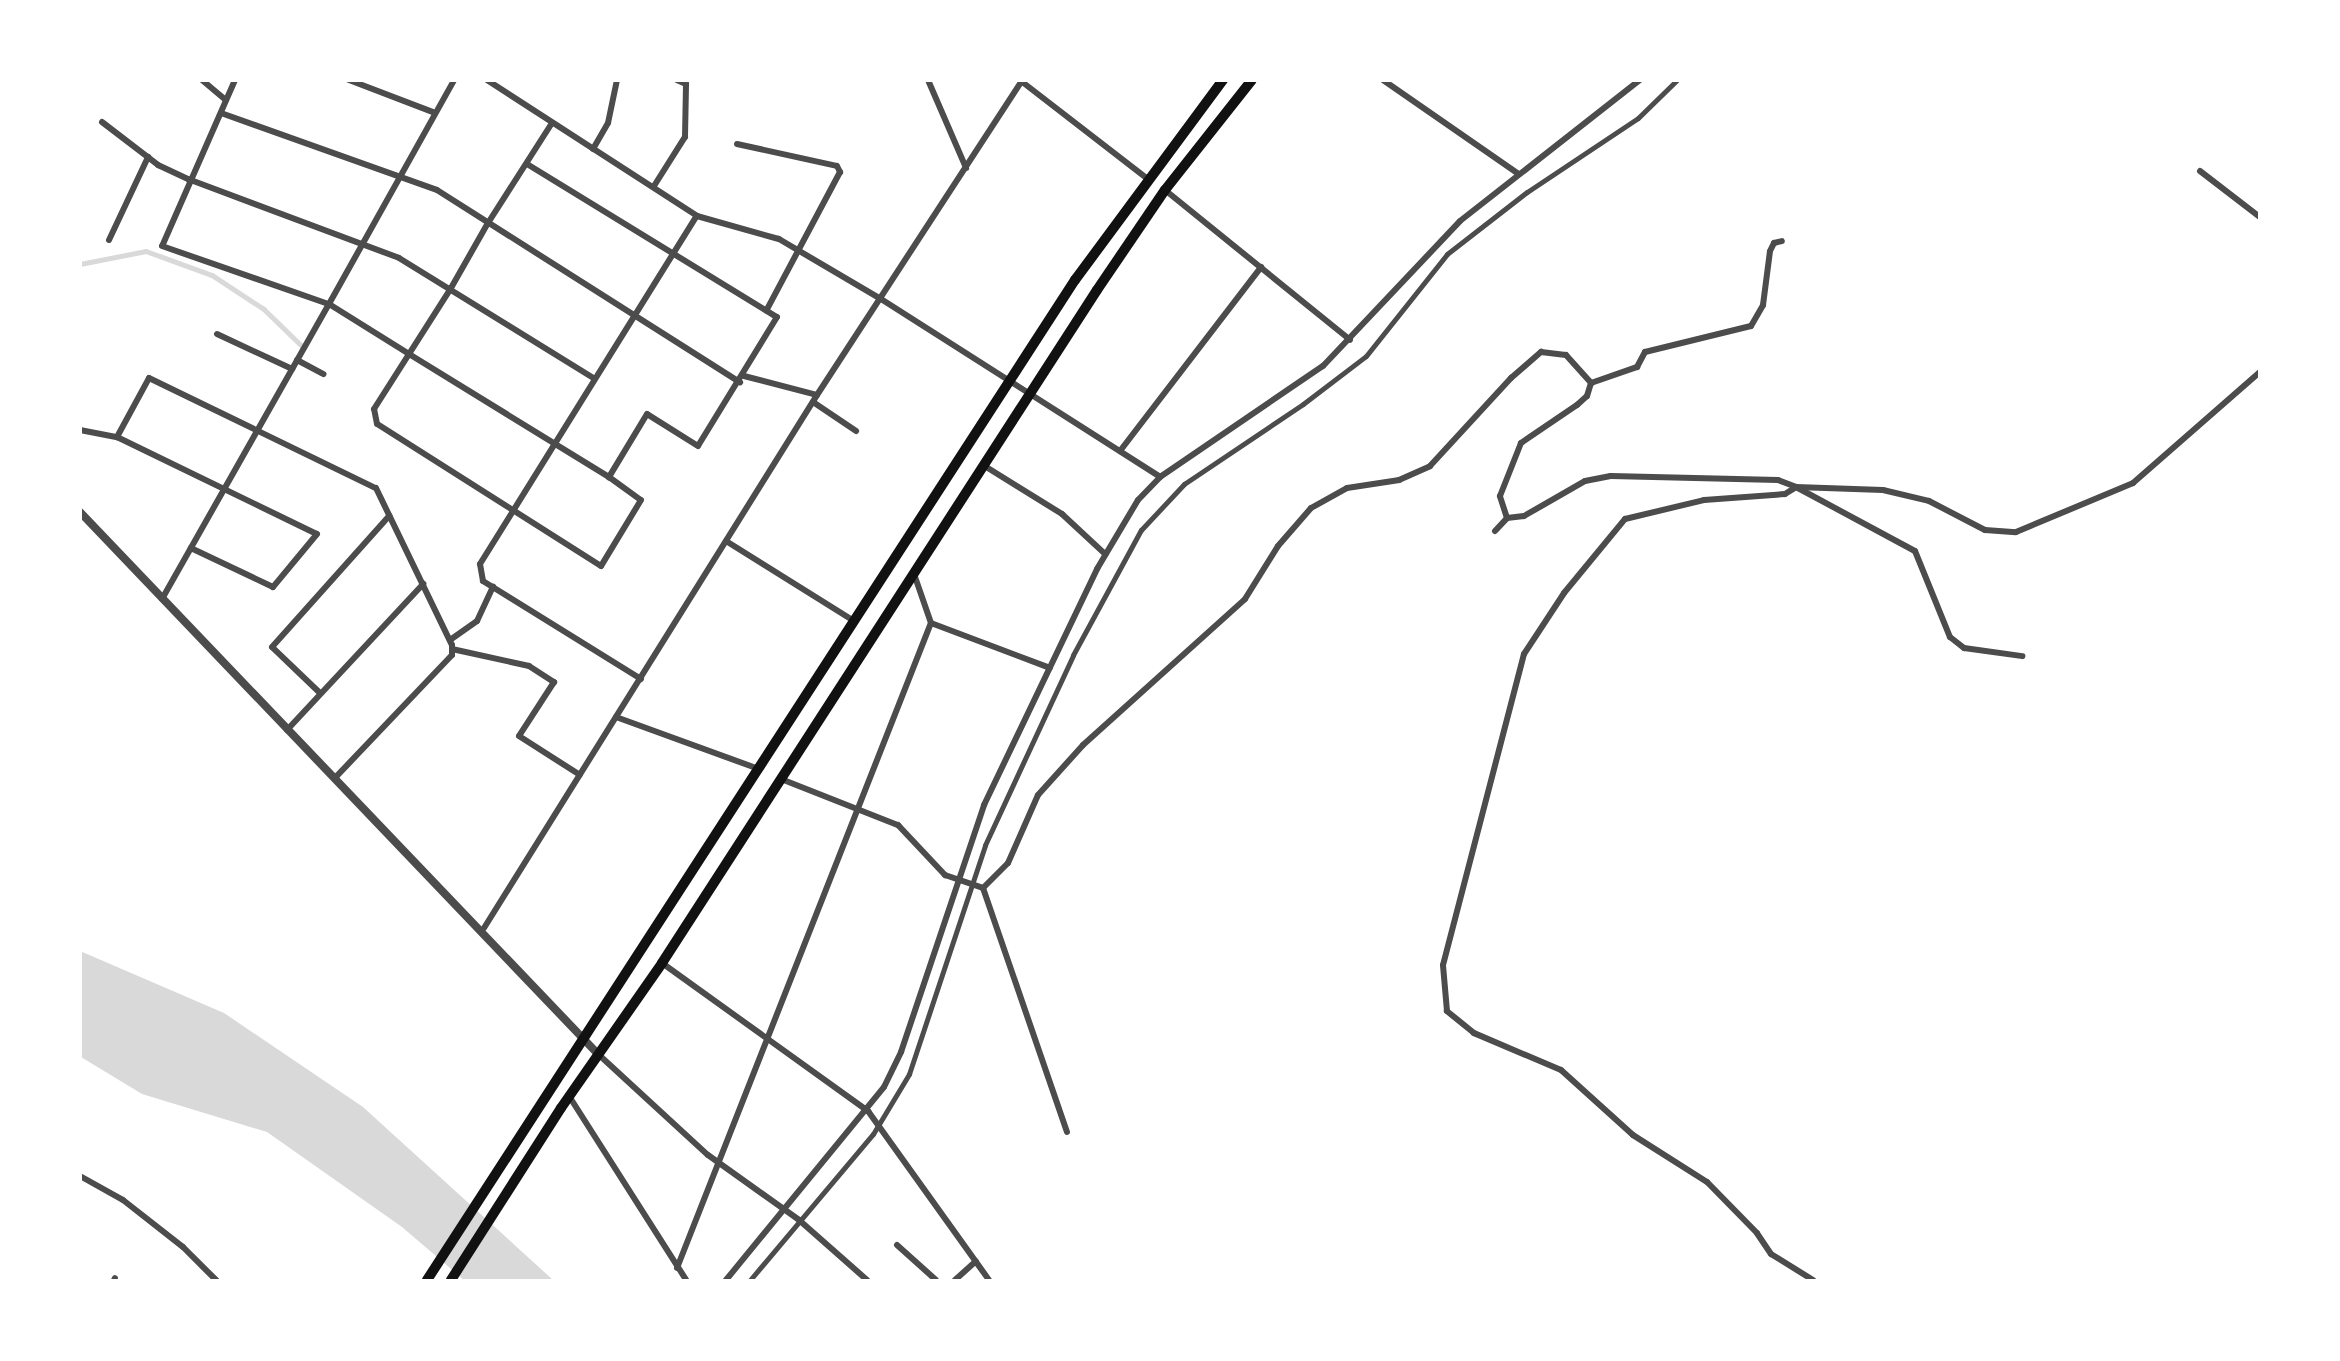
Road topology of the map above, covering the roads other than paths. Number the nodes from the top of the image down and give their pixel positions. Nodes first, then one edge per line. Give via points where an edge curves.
1 (202, 80) edge
2 (235, 80) edge
3 (349, 80) edge
4 (454, 80) edge
5 (487, 80) edge
6 (617, 80) edge
7 (677, 80) edge
8 (928, 80) edge
9 (1223, 80) edge
10 (1252, 80) edge
11 (1383, 80) edge
12 (1640, 80) edge
13 (1677, 80) edge
14 (1022, 81) edge
15 (226, 100) junction
16 (433, 112) junction
17 (220, 113) junction
18 (102, 122) dead end
19 (552, 123) junction
20 (737, 144) dead end
21 (593, 149) junction
22 (148, 157) junction
23 (527, 164) junction
24 (966, 168) junction
25 (2200, 171) dead end
26 (1519, 174) junction
27 (398, 177) junction
28 (188, 179) junction
29 (1148, 179) junction
30 (653, 186) junction
31 (1165, 190) junction
32 (697, 216) junction
33 (2259, 217) edge
34 (488, 223) junction
35 (109, 240) dead end
36 (1782, 241) dead end
37 (364, 242) junction
38 (799, 251) junction
39 (672, 256) junction
40 (1261, 267) junction
41 (451, 288) junction
42 (881, 299) junction
43 (329, 304) junction
44 (766, 311) junction
45 (633, 319) junction
46 (217, 334) dead end
47 (1350, 340) junction
48 (409, 354) junction
49 (297, 360) junction
50 (292, 369) junction
51 (2259, 372) edge
52 (323, 374) dead end
53 (593, 378) junction
54 (742, 379) junction
55 (1009, 380) junction
56 (1591, 383) junction
57 (1030, 393) junction
58 (817, 395) junction
59 (813, 402) junction
60 (80, 430) edge
61 (258, 430) junction
62 (856, 431) dead end
63 (117, 437) junction
64 (554, 443) junction
65 (1120, 451) junction
66 (983, 465) junction
67 (609, 477) junction
68 (1160, 477) junction
69 (1796, 487) junction
70 (225, 489) junction
71 (513, 511) junction
72 (80, 512) edge
73 (389, 516) junction
74 (1507, 518) junction
75 (1495, 531) dead end
76 (726, 541) junction
77 (191, 548) junction
78 (1105, 554) junction
79 (913, 573) junction
80 (424, 584) junction
81 (493, 587) junction
82 (162, 599) junction
83 (854, 621) junction
84 (931, 623) junction
85 (450, 640) junction
86 (452, 649) junction
87 (2022, 656) dead end
88 (1050, 668) junction
89 (641, 680) junction
90 (320, 694) junction
91 (616, 717) junction
92 (287, 730) junction
93 (760, 769) junction
94 (580, 775) junction
95 (335, 778) junction
96 (781, 779) junction
97 (862, 809) junction
98 (958, 880) junction
99 (970, 884) junction
100 (983, 888) junction
101 (484, 928) junction
102 (662, 963) junction
103 (769, 1038) junction
104 (584, 1041) junction
105 (598, 1054) junction
106 (569, 1096) junction
107 (868, 1111) junction
108 (877, 1128) junction
109 (1067, 1132) dead end
110 (722, 1162) junction
111 (81, 1176) edge
112 (785, 1209) junction
113 (799, 1220) junction
114 (897, 1244) dead end
115 (976, 1261) junction
116 (677, 1269) junction
117 (216, 1280) edge
118 (427, 1280) edge
119 (451, 1280) edge
120 (686, 1280) edge
121 (726, 1280) edge
122 (750, 1280) edge
123 (867, 1280) edge
124 (936, 1280) edge
125 (955, 1280) edge
126 (989, 1280) edge
127 (1813, 1280) edge

1 - 15 street
2 - 15 street
3 - 16 street
4 - 16 street
5 - 19 street
6 - 21 street via 608,123
7 - 30 street via 686,84 685,137
8 - 24 street
9 - 29 highway
10 - 31 highway
11 - 26 street
12 - 26 street
13 - 99 street via 1638,118 1527,192 1447,254 1366,356 1348,371 1184,484 1160,508 1110,582
14 - 24 street
14 - 29 street
15 - 17 street
16 - 27 street
17 - 27 street
17 - 28 street
18 - 22 street
19 - 21 street
19 - 23 street
20 - 38 street via 837,166 839,172
21 - 30 street
22 - 28 street
22 - 35 street
23 - 34 street
23 - 39 street
24 - 42 street
25 - 33 street
26 - 47 street via 1439,240
27 - 34 street via 437,190
27 - 37 street
28 - 37 street
28 - 43 street via 162,246
29 - 55 highway
30 - 32 street
31 - 40 street
31 - 57 highway
32 - 38 street via 779,239
32 - 39 street
34 - 41 street
34 - 45 street
36 - 56 street via 1774,243 1770,251 1761,312 1751,326 1655,347 1645,352 1634,369
37 - 41 street
37 - 43 street
38 - 42 street
38 - 44 street
39 - 44 street
39 - 45 street
40 - 47 street
40 - 65 street
41 - 48 street
41 - 53 street
42 - 55 street
42 - 58 street
43 - 48 street
43 - 49 street
44 - 54 street via 777,317
45 - 53 street
45 - 54 street
46 - 50 street
47 - 68 street via 1288,393
48 - 64 street
48 - 71 street via 374,409 377,424
49 - 50 street
49 - 52 street
50 - 61 street
51 - 69 street via 2133,484 2016,532 1985,530 1929,501 1883,490
53 - 64 street
54 - 58 street
54 - 67 street via 698,446 647,414
55 - 57 street
55 - 83 highway
56 - 74 street via 1587,396 1577,405 1532,432 1516,450 1500,496
56 - 100 street via 1566,355 1541,352 1430,466 1399,480 1347,488 1311,508 1278,546 1245,599 1083,746 1038,795 1008,863
57 - 65 street
57 - 66 highway
58 - 59 street
59 - 62 street
59 - 76 street
60 - 63 street
61 - 63 street via 149,378
61 - 70 street
61 - 73 street via 370,483
63 - 70 street
64 - 67 street
64 - 71 street
65 - 68 street
66 - 78 street via 1062,514
66 - 79 highway
67 - 71 street via 641,500 601,566
68 - 78 street via 1138,500
69 - 74 street via 1778,480 1611,476 1585,481 1524,516
69 - 87 street via 1915,551 1950,637 1964,648
69 - 127 street via 1785,494 1716,498 1632,515 1617,526 1534,634 1512,694 1442,983 1447,1011 1464,1027 1562,1070 1633,1136 1707,1182 1771,1254
70 - 77 street
70 - 77 street via 317,534 273,587
71 - 81 street via 480,564 483,581
72 - 82 street
73 - 80 street
73 - 90 street via 272,647
74 - 75 street
76 - 83 street
76 - 89 street
77 - 82 street
78 - 88 street
79 - 84 street
79 - 96 highway
80 - 85 street
80 - 90 street
81 - 85 street via 477,621
81 - 89 street
82 - 92 street
83 - 93 highway
84 - 88 street
84 - 97 street
85 - 86 street
86 - 94 street via 529,666 554,682 519,736
86 - 95 street via 452,655
88 - 98 street via 984,805
89 - 91 street
90 - 92 street
91 - 93 street
91 - 94 street
92 - 95 street
93 - 104 highway
94 - 101 street
95 - 101 street
96 - 97 street
96 - 102 highway
97 - 98 street via 898,825 945,875
97 - 103 street
98 - 99 street
98 - 107 street via 901,1052
99 - 100 street
99 - 108 street via 921,1045
100 - 109 street
101 - 104 street
102 - 103 street
102 - 105 highway
103 - 107 street
103 - 110 street
104 - 105 street
104 - 118 highway
105 - 106 highway
105 - 110 street
106 - 116 street
106 - 119 highway
107 - 108 street
107 - 112 street
108 - 113 street
108 - 115 street
110 - 112 street
110 - 116 street
111 - 117 street via 123,1200
112 - 113 street
112 - 121 street
113 - 122 street
113 - 123 street
114 - 124 street
115 - 125 street
115 - 126 street
116 - 120 street

